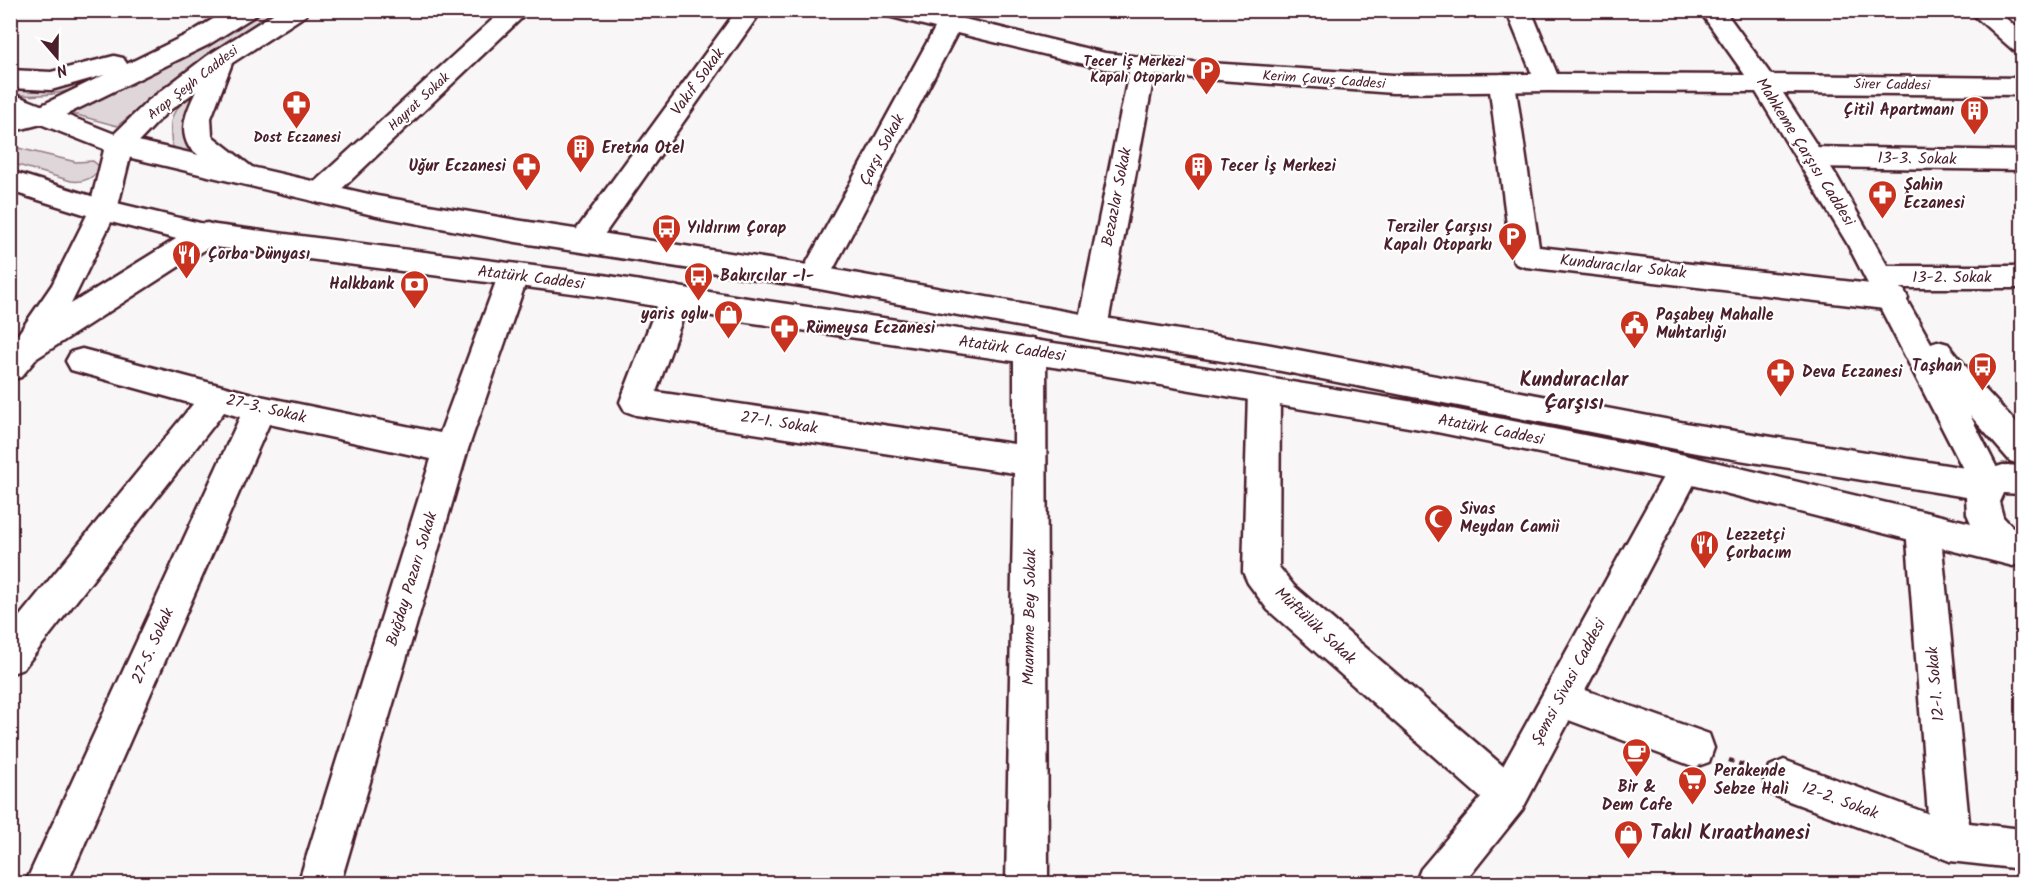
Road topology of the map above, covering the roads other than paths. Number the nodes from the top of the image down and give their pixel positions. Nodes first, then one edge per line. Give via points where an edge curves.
1 (247, 10) edge
2 (297, 10) edge
3 (518, 10) edge
4 (750, 10) edge
5 (894, 10) edge
6 (1518, 10) edge
7 (1711, 10) edge
8 (1980, 10) edge
9 (950, 24) junction
10 (199, 39) junction
11 (2022, 44) edge
12 (222, 58) junction
13 (1143, 65) junction
14 (10, 79) edge
15 (1548, 82) junction
16 (1502, 83) junction
17 (1762, 84) junction
18 (2022, 86) edge
19 (10, 102) edge
20 (44, 115) junction
21 (10, 123) edge
22 (119, 146) junction
23 (1811, 157) junction
24 (2022, 161) edge
25 (243, 175) junction
26 (10, 181) edge
27 (320, 193) junction
28 (103, 210) junction
29 (207, 234) junction
30 (584, 241) junction
31 (513, 276) junction
32 (814, 277) junction
33 (2022, 277) edge
34 (1888, 288) junction
35 (675, 298) junction
36 (1092, 328) junction
37 (1030, 351) junction
38 (20, 358) edge
39 (82, 361) dead end
40 (1264, 391) junction
41 (218, 397) junction
42 (260, 409) junction
43 (452, 449) junction
44 (2022, 451) edge
45 (1031, 461) junction
46 (1685, 469) junction
47 (2022, 480) edge
48 (1989, 486) junction
49 (1923, 527) junction
50 (2015, 551) edge
51 (10, 657) edge
52 (1560, 699) junction
53 (1695, 748) road end
54 (1784, 780) road end
55 (1508, 796) junction
56 (1950, 840) junction
57 (2022, 849) edge
58 (46, 884) edge
59 (319, 884) edge
60 (1027, 884) edge
61 (1436, 884) edge

1 - 10 street, Arap Şeyh Caddesi
2 - 12 street, Arap Şeyh Caddesi
3 - 27 street, Hayrat Sokak
4 - 30 street, Vakıf Sokak
5 - 9 street, Kerim Çavuş Caddesi
6 - 15 street
7 - 17 street, Mahkeme Çarşısı Caddesi
8 - 11 street
9 - 13 street, Kerim Çavuş Caddesi via 1105,60
9 - 32 street, Çarşı Sokak
10 - 14 street via 51,81
10 - 20 street, Arap Şeyh Caddesi
12 - 22 street, Arap Şeyh Caddesi via 157,107
12 - 25 street via 198,118 199,140
13 - 16 street, Kerim Çavuş Caddesi via 1393,84
13 - 36 street, Bezazlar Sokak
15 - 16 street, Kerim Çavuş Caddesi
15 - 17 street, Kerim Çavuş Caddesi
16 - 34 street, Kunduracılar Sokak via 1526,256
17 - 18 street, Sirer Caddesi
17 - 23 street, Mahkeme Çarşısı Caddesi
19 - 20 street, Atatürk Caddesi
20 - 21 street, Arap Şeyh Caddesi
20 - 22 street, Atatürk Caddesi
22 - 25 street, Atatürk Caddesi
22 - 28 street
23 - 24 street, 13-3. Sokak
23 - 34 street, Mahkeme Çarşısı Caddesi
25 - 27 street, Atatürk Caddesi
26 - 28 street, Atatürk Caddesi
27 - 30 street, Atatürk Caddesi
28 - 29 street, Atatürk Caddesi
28 - 38 street via 83,255
29 - 31 street, Atatürk Caddesi
29 - 38 street via 93,305
30 - 32 street, Atatürk Caddesi
31 - 35 street, Atatürk Caddesi
31 - 43 street, Buğday Pazarı Sokak
32 - 36 street, Atatürk Caddesi
33 - 34 street, 13-2. Sokak
34 - 44 street, Mahkeme Çarşısı Caddesi via 1969,393
34 - 48 street, Mahkeme Çarşısı Caddesi
35 - 37 street, Atatürk Caddesi
35 - 45 street, 27-1. Sokak via 636,402
36 - 48 street, Atatürk Caddesi via 1266,356 1690,438
37 - 40 street, Atatürk Caddesi
37 - 45 street, Muamme Bey Sokak
39 - 41 street, 27-3. Sokak
40 - 46 street, Atatürk Caddesi via 1432,418
40 - 55 street, Müftülük Sokak via 1261,572 1281,598
41 - 42 street, 27-3. Sokak
41 - 51 street
42 - 43 street, 27-3. Sokak
42 - 58 street, 27-5. Sokak
43 - 59 street, Buğday Pazarı Sokak
45 - 60 street, Muamme Bey Sokak
46 - 49 street, Atatürk Caddesi
46 - 52 street, Şemsi Sivasi Caddesi
47 - 48 street via 1997,481
48 - 50 street via 1981,500 1984,518
49 - 50 street, Atatürk Caddesi
49 - 56 street, 12-1. Sokak
52 - 53 street
52 - 55 street, Şemsi Sivasi Caddesi
54 - 56 street, 12-2. Sokak
55 - 61 street, Şemsi Sivasi Caddesi
56 - 57 street, 12-2. Sokak

